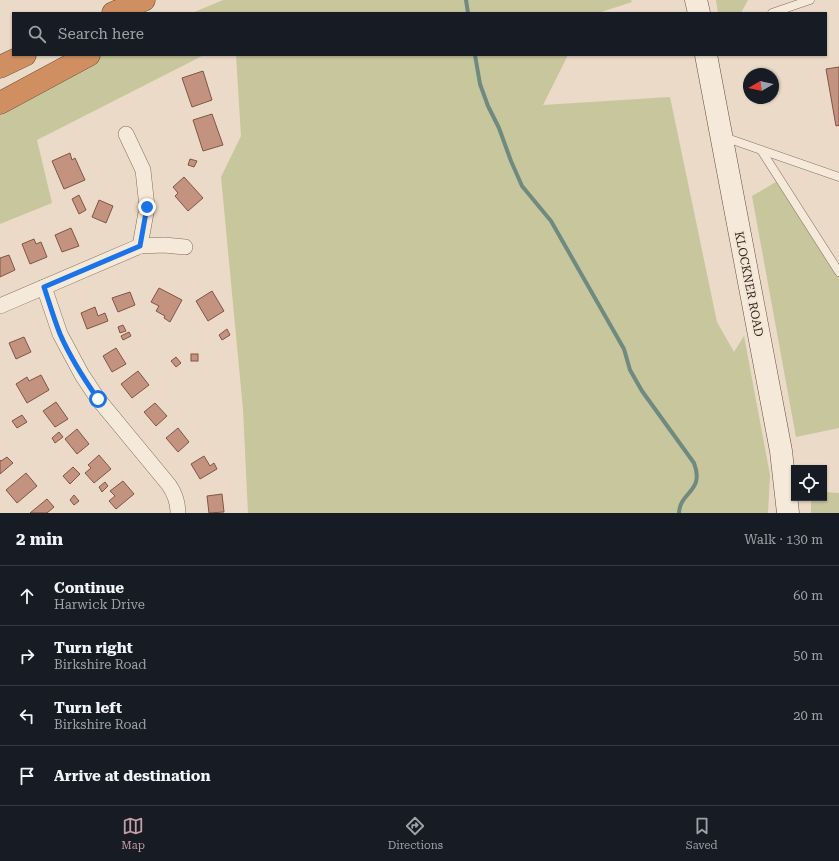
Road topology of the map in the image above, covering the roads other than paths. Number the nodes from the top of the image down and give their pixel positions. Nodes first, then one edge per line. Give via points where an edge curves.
1 (144, 0) edge
2 (157, 0) edge
3 (696, 0) edge
4 (810, 0) edge
5 (115, 12) edge
6 (144, 12) edge
7 (698, 12) edge
8 (775, 12) edge
9 (12, 55) edge
10 (22, 56) edge
11 (87, 56) edge
12 (706, 56) edge
13 (0, 60) edge
14 (0, 67) edge
15 (0, 103) edge
16 (126, 134) dead end
17 (722, 136) junction
18 (761, 150) junction
19 (839, 177) edge
20 (140, 246) junction
21 (186, 247) dead end
22 (839, 272) edge
23 (44, 287) junction
24 (0, 306) edge
25 (178, 513) edge
26 (788, 513) edge

1 - 5 highway
2 - 6 highway
3 - 7 main road
4 - 8 lane
9 - 13 highway
10 - 14 highway
11 - 15 highway
12 - 17 main road, KLOCKNER ROAD
16 - 20 street via 144,170 147,207
17 - 18 lane
17 - 26 main road, KLOCKNER ROAD via 781,451
18 - 19 lane
18 - 22 lane
20 - 21 street
20 - 23 street
23 - 24 street
23 - 25 street via 60,334 82,375 98,399 169,485 178,506

